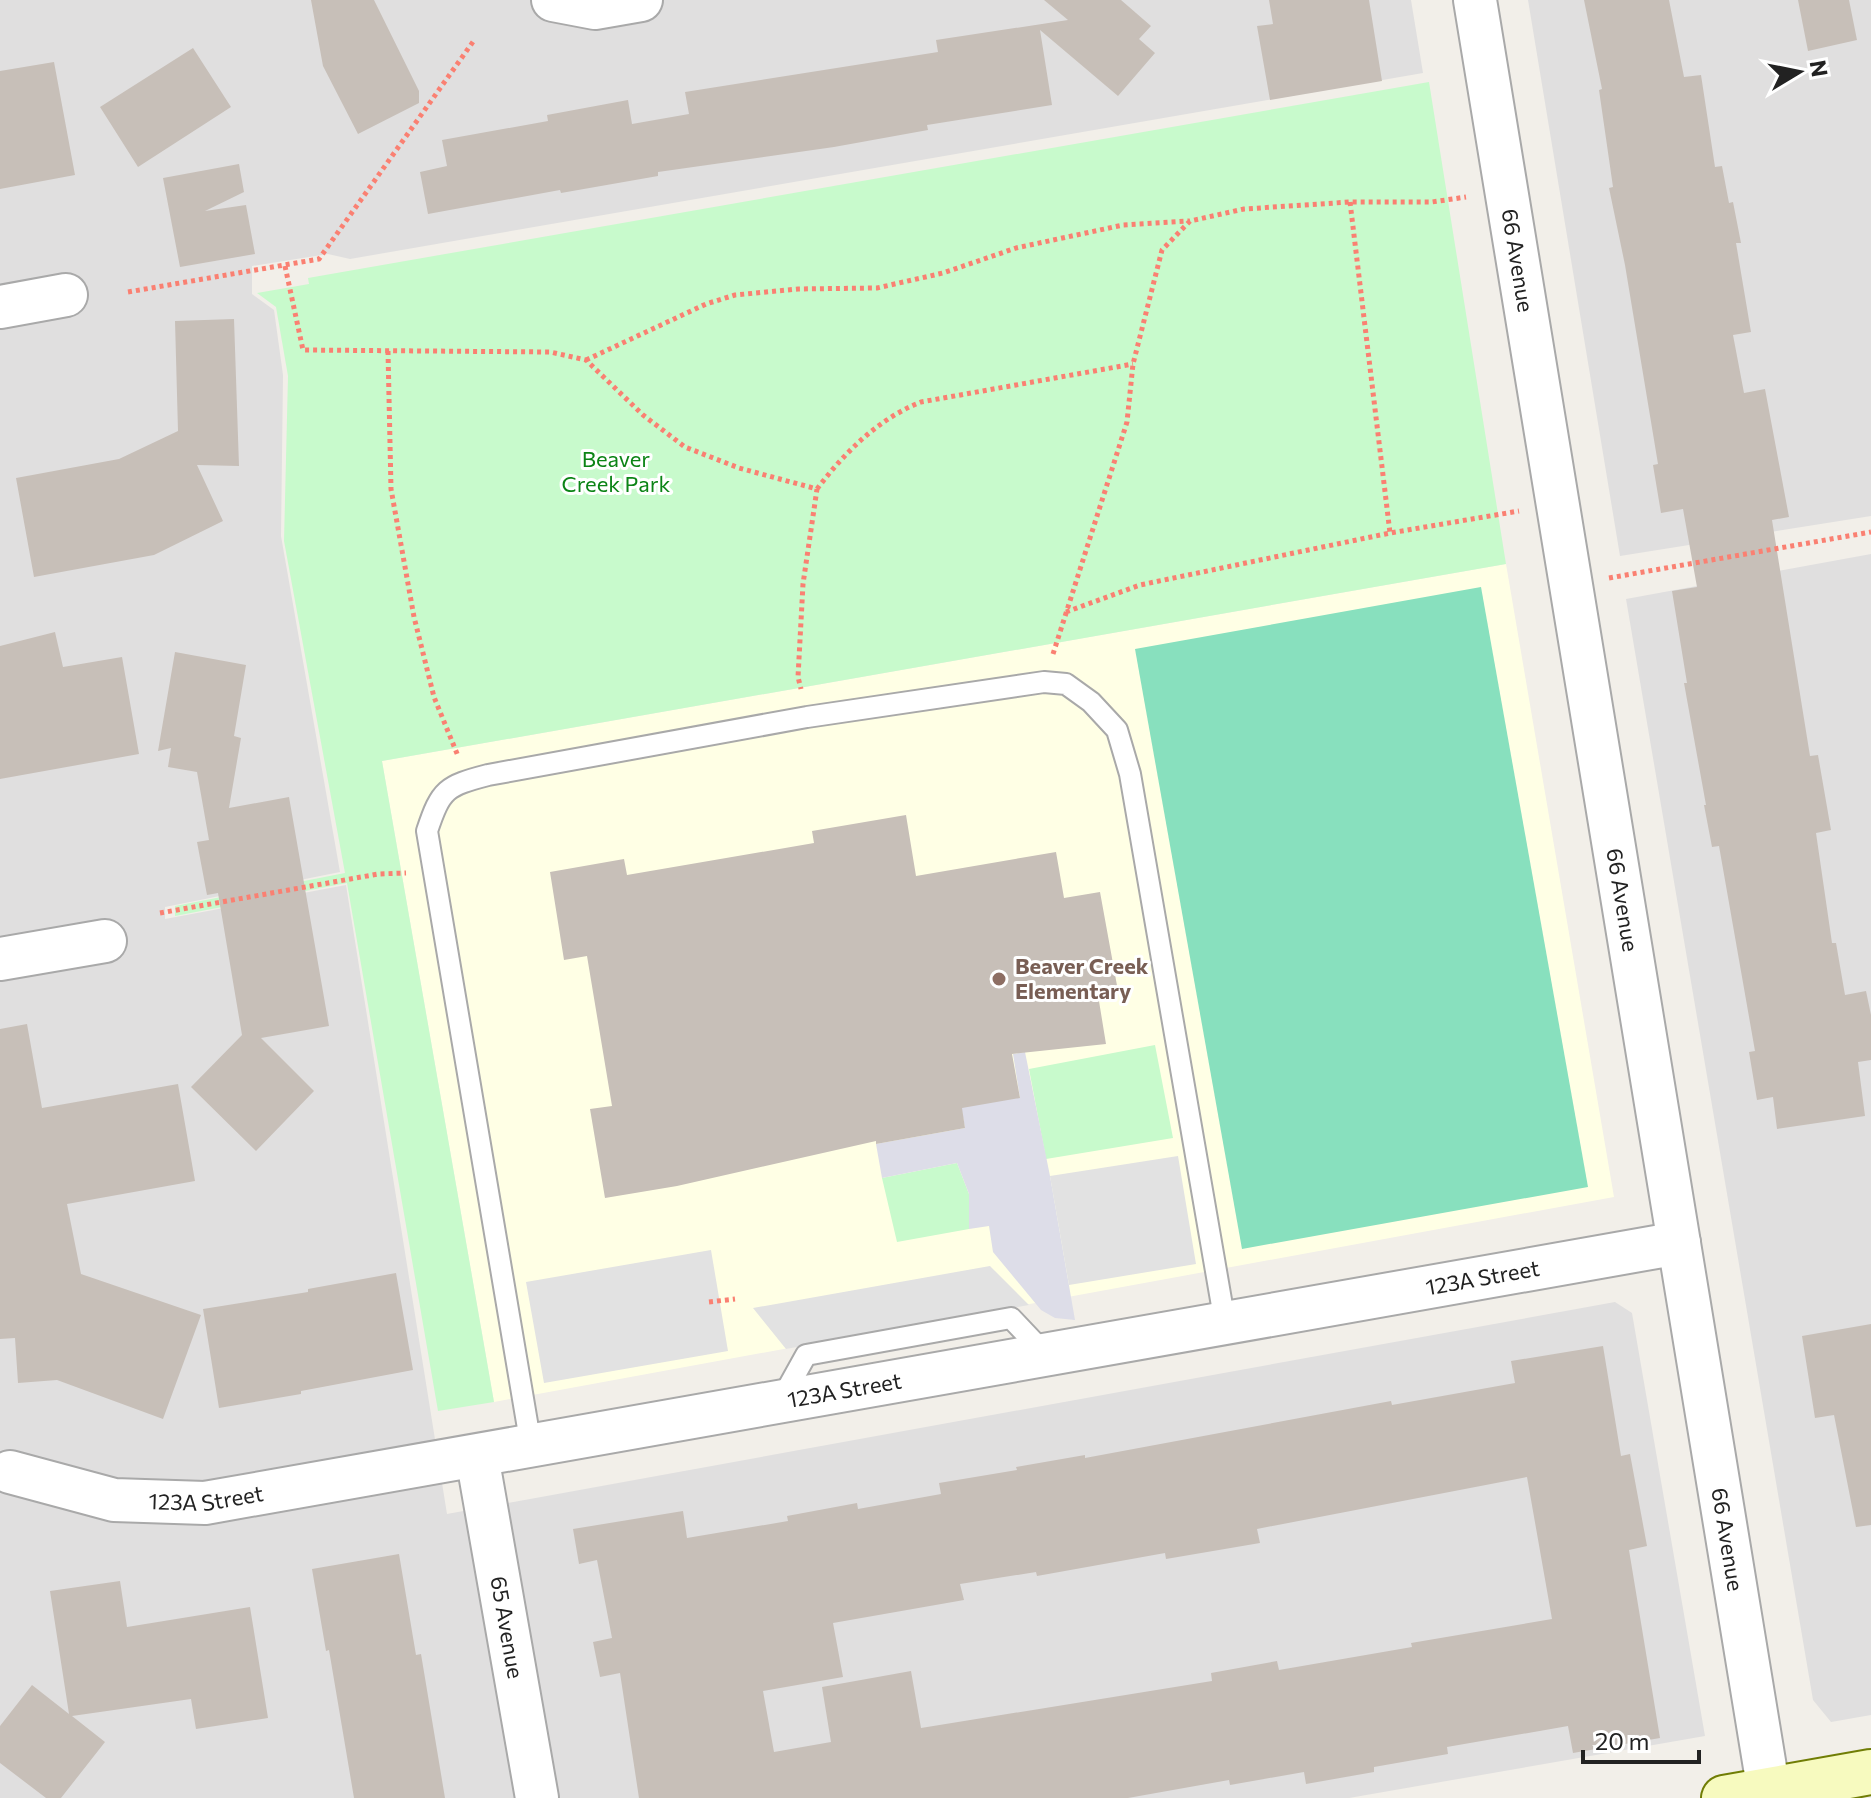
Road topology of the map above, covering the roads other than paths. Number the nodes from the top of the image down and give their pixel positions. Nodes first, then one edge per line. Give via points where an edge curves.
1 (553, 0) edge
2 (641, 0) edge
3 (1475, 0) edge
4 (66, 295) dead end
5 (0, 307) edge
6 (105, 941) dead end
7 (0, 959) edge
8 (1679, 1243) junction
9 (1225, 1323) junction
10 (531, 1446) junction
11 (477, 1456) junction
12 (3, 1474) edge
13 (1871, 1772) edge
14 (1769, 1794) edge
15 (537, 1798) edge
16 (1724, 1798) edge

1 - 2 street via 595,8
3 - 8 street, 66 Avenue
4 - 5 street
6 - 7 street
8 - 9 street, 123A Street
8 - 14 street, 66 Avenue
9 - 10 street, 123A Street
9 - 10 lane via 1130,774 1117,730 1066,684 1044,682 807,717 455,783 436,804 427,831
10 - 11 street, 123A Street
11 - 12 street, 123A Street via 205,1503 114,1500
11 - 15 street, 65 Avenue
13 - 14 street
14 - 16 street

